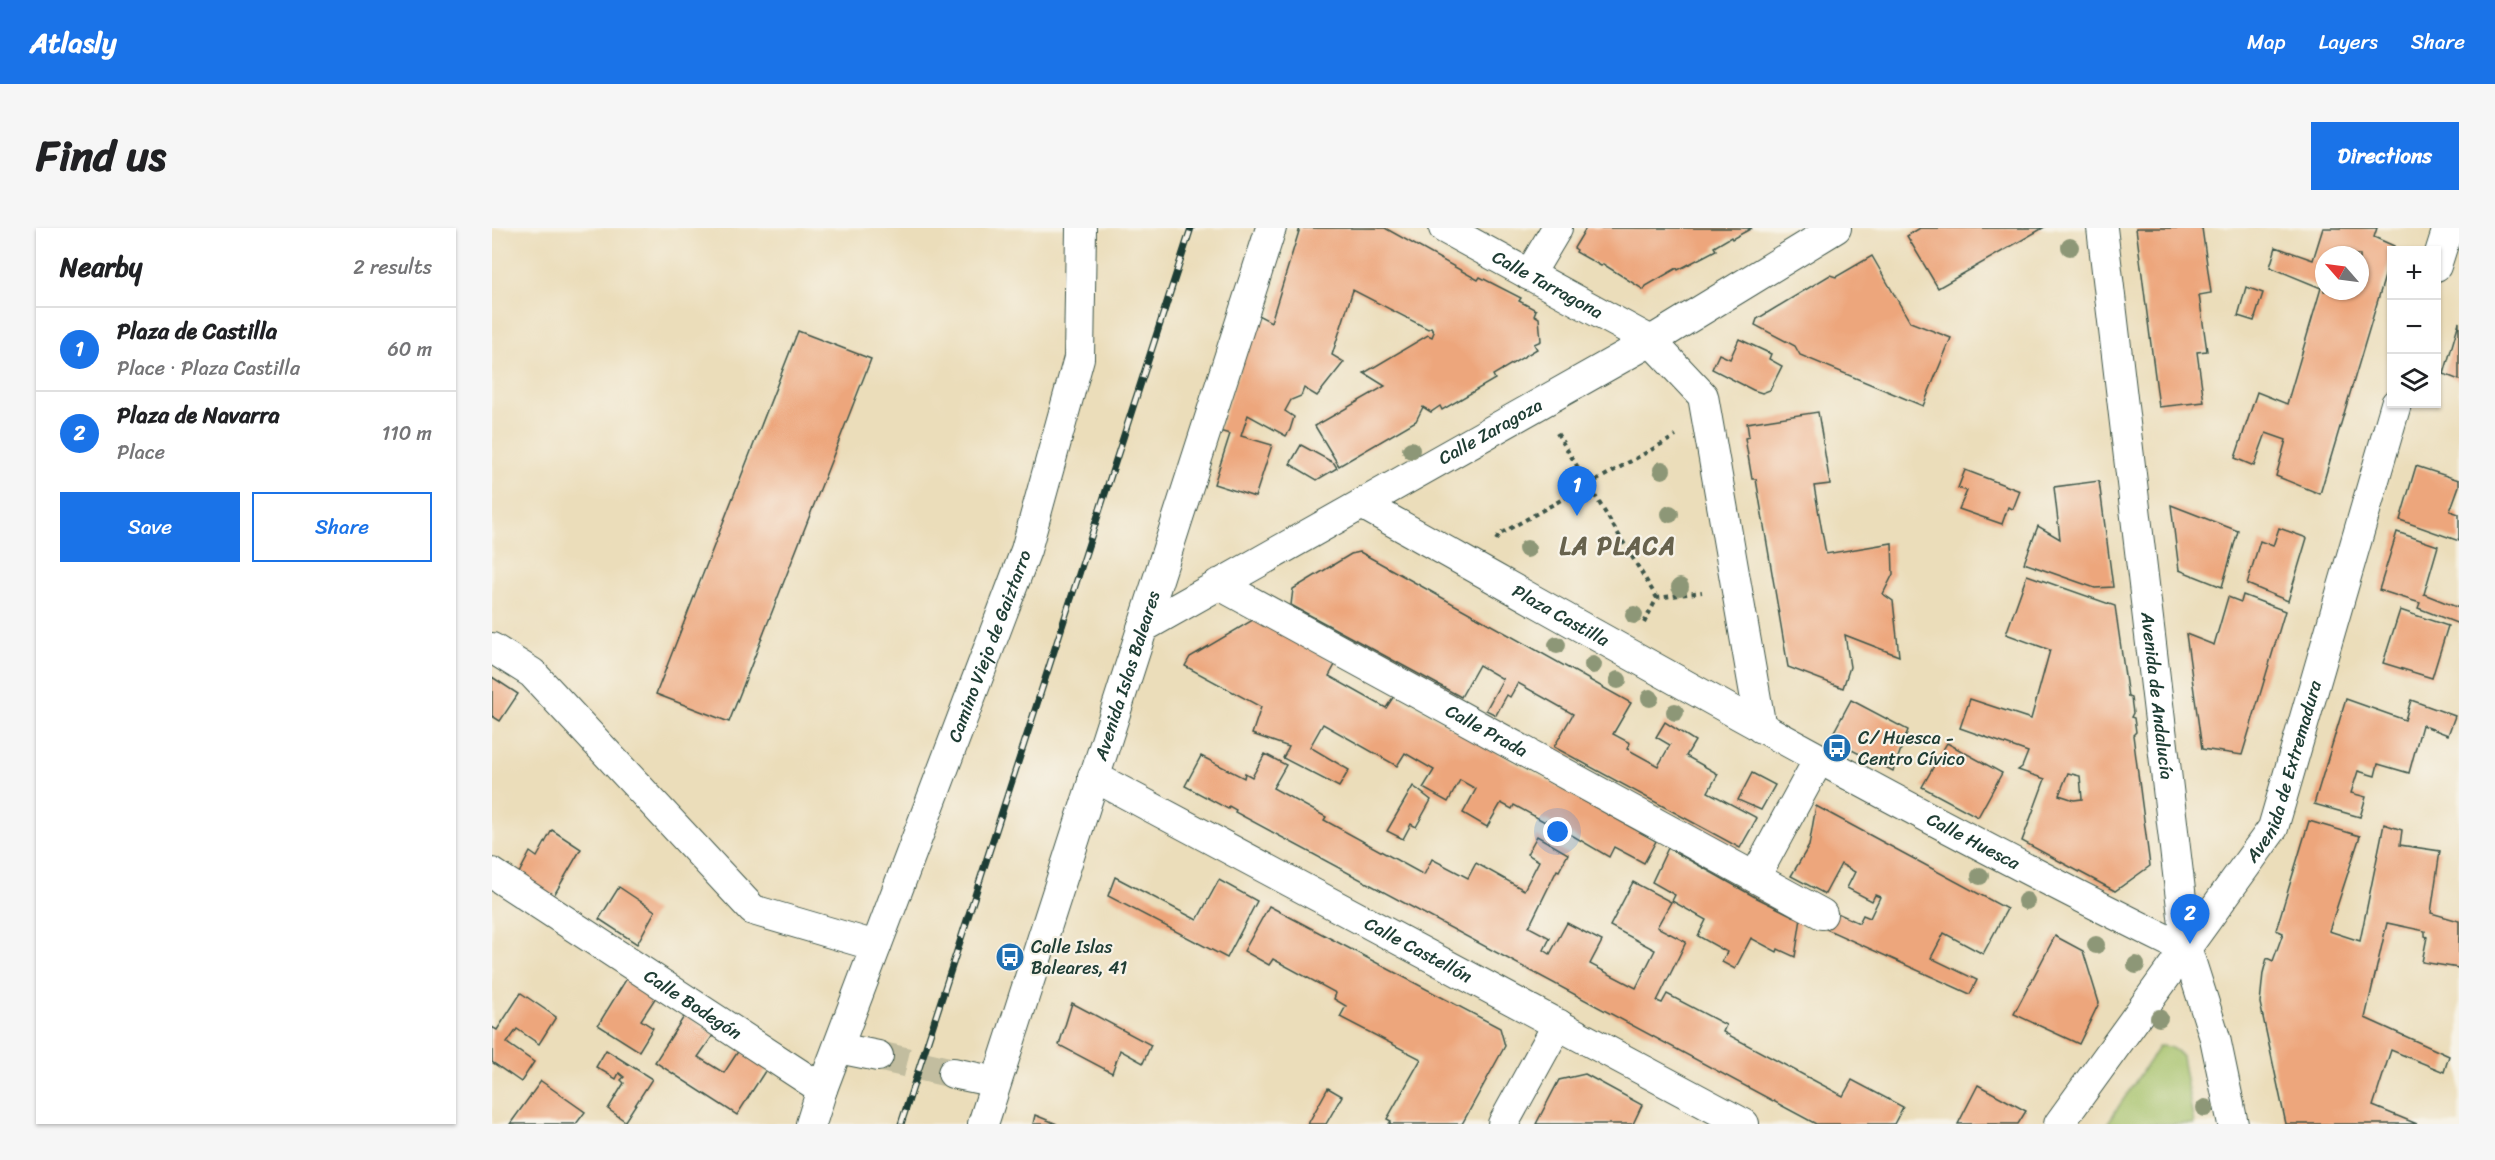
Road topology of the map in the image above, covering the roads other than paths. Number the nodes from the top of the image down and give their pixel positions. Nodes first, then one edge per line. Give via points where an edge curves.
1 (1081, 228) edge
2 (1271, 228) edge
3 (1444, 228) edge
4 (1557, 228) edge
5 (1836, 228) edge
6 (2102, 228) edge
7 (2448, 228) edge
8 (2441, 250) edge
9 (1529, 275) junction
10 (1650, 341) junction
11 (2395, 408) edge
12 (1362, 504) junction
13 (1218, 584) junction
14 (1142, 628) junction
15 (492, 648) edge
16 (1761, 728) junction
17 (1819, 759) junction
18 (1093, 776) junction
19 (492, 873) edge
20 (1755, 877) junction
21 (1822, 914) dead end
22 (876, 946) junction
23 (2187, 950) junction
24 (1558, 1024) junction
25 (838, 1048) junction
26 (878, 1056) tunnel mouth
27 (953, 1073) tunnel mouth
28 (996, 1082) junction
29 (822, 1089) junction
30 (811, 1124) edge
31 (983, 1124) edge
32 (1503, 1124) edge
33 (1744, 1124) edge
34 (2059, 1124) edge
35 (2233, 1124) edge

1 - 22 street, Camino Viejo de Gaiztarro via 1079,358 1026,550
2 - 14 street, Avenida Islas Baleares
3 - 9 street, Calle Tarragona
4 - 9 street
5 - 10 street, Calle Zaragoza
6 - 23 street, Avenida de Andalucía
7 - 8 street
9 - 10 street, Calle Tarragona
10 - 12 street, Calle Zaragoza
10 - 16 street, Calle Tarragona via 1703,396
11 - 23 street, Avenida de Extremadura via 2273,828
12 - 13 street, Calle Zaragoza
12 - 16 street, Plaza Castilla
13 - 14 street, Calle Zaragoza
13 - 20 street, Calle Prada
14 - 18 street, Avenida Islas Baleares
15 - 22 street via 532,673 753,910
16 - 17 street, Calle Huesca
17 - 20 street
17 - 23 street, Calle Huesca
18 - 24 street, Calle Castellón
18 - 28 street, Avenida Islas Baleares
19 - 29 street, Calle Bodegón
20 - 21 street, Calle Prada
22 - 25 street, Camino Viejo de Gaiztarro
23 - 34 street
23 - 35 street via 2215,1038
24 - 32 street
24 - 33 street, Calle Castellón
25 - 26 street
25 - 29 street
27 - 28 street
28 - 31 street, Avenida Islas Baleares
29 - 30 street

